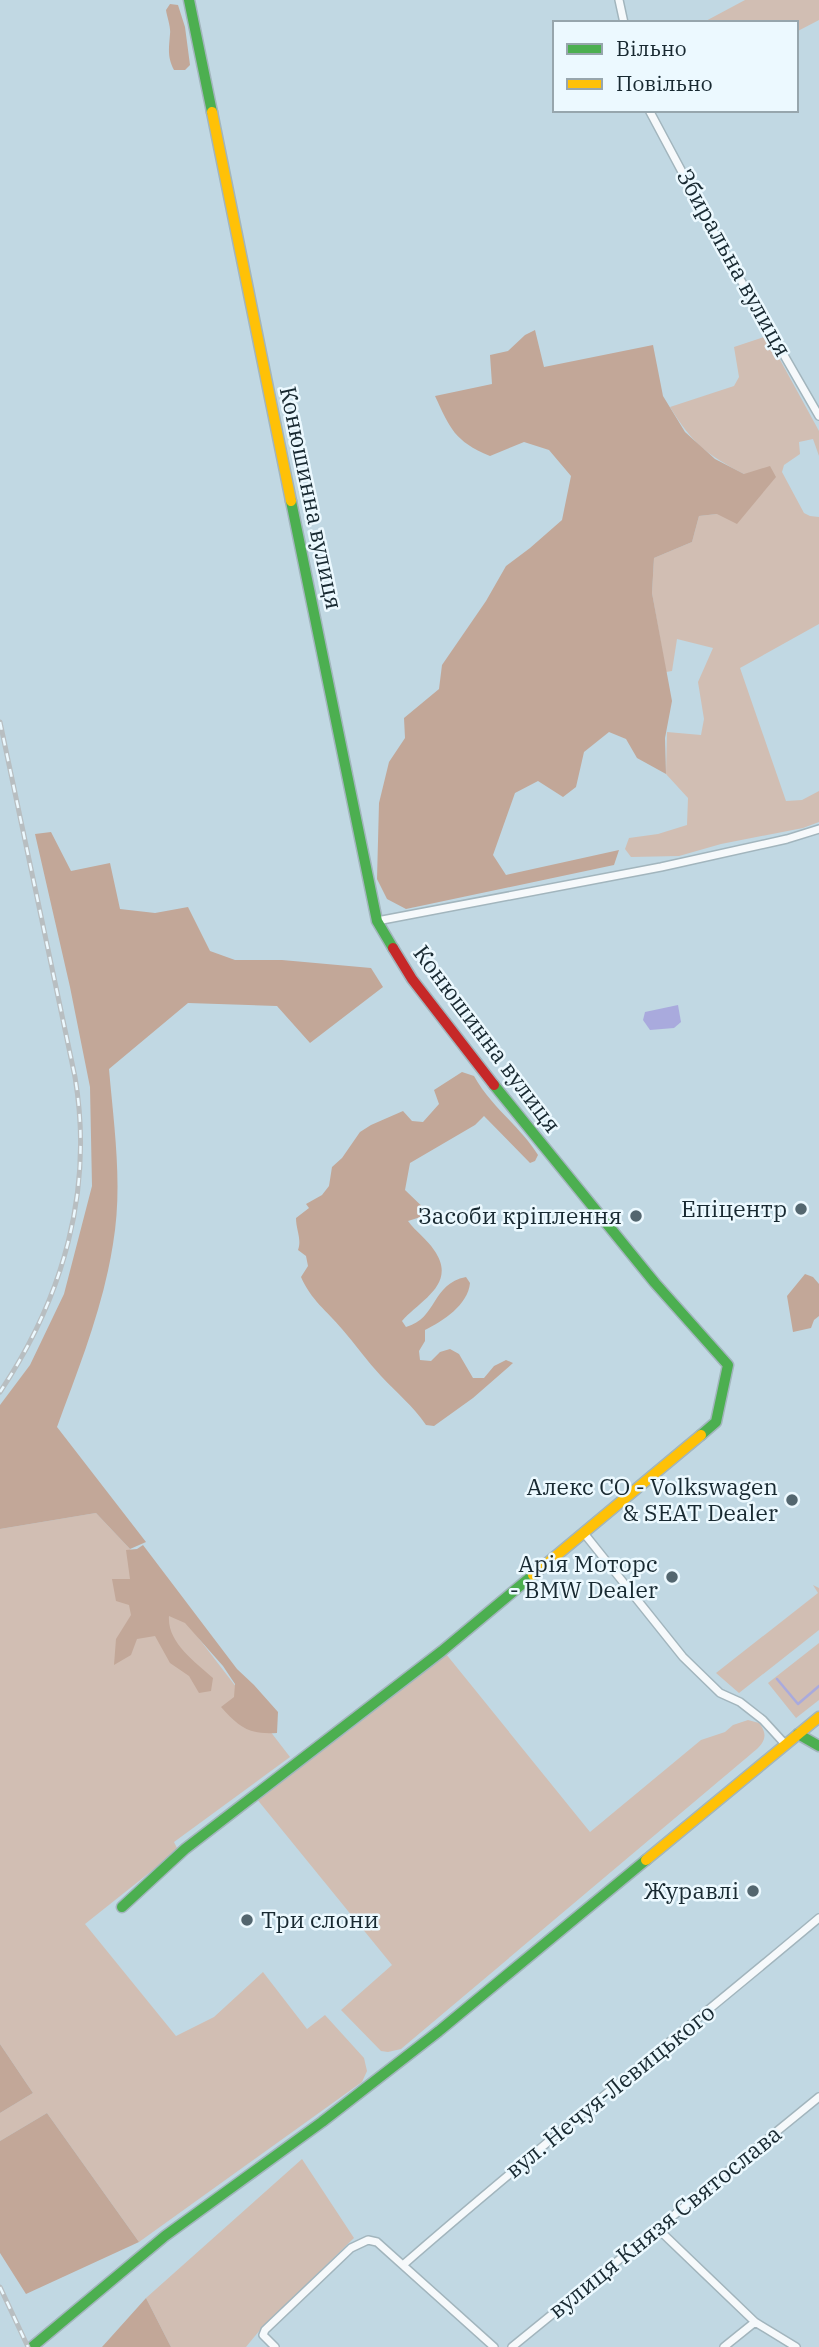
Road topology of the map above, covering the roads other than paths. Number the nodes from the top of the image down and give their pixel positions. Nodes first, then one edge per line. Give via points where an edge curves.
1 (189, 0) edge
2 (619, 0) edge
3 (624, 21) edge
4 (650, 112) edge
5 (819, 416) edge
6 (819, 829) edge
7 (377, 921) junction
8 (583, 1532) junction
9 (819, 1717) edge
10 (798, 1734) junction
11 (785, 1744) junction
12 (819, 1746) edge
13 (122, 1907) dead end
14 (819, 1918) edge
15 (819, 2097) edge
16 (657, 2228) junction
17 (403, 2265) junction
18 (755, 2322) junction
19 (32, 2347) edge
20 (275, 2347) edge
21 (494, 2347) edge
22 (512, 2347) edge
23 (724, 2347) edge
24 (796, 2347) edge

1 - 7 main road, Конюшинна вулиця
2 - 3 street
4 - 5 street, Збиральна вулиця
6 - 7 street via 661,867
7 - 8 main road, Конюшинна вулиця via 412,979 501,1094 727,1365 716,1422
8 - 11 street via 683,1657 720,1693 763,1720
8 - 13 main road via 442,1651 185,1849
9 - 10 main road
10 - 11 main road
10 - 12 main road
11 - 19 main road via 439,2031 165,2236
14 - 17 street, вул. Нечуя-Левицького
15 - 16 street, вулиця Князя Святослава
16 - 18 street
16 - 22 street, вулиця Князя Святослава
17 - 20 street via 377,2242 360,2242 265,2330 263,2334
17 - 21 street
18 - 23 street
18 - 24 street

